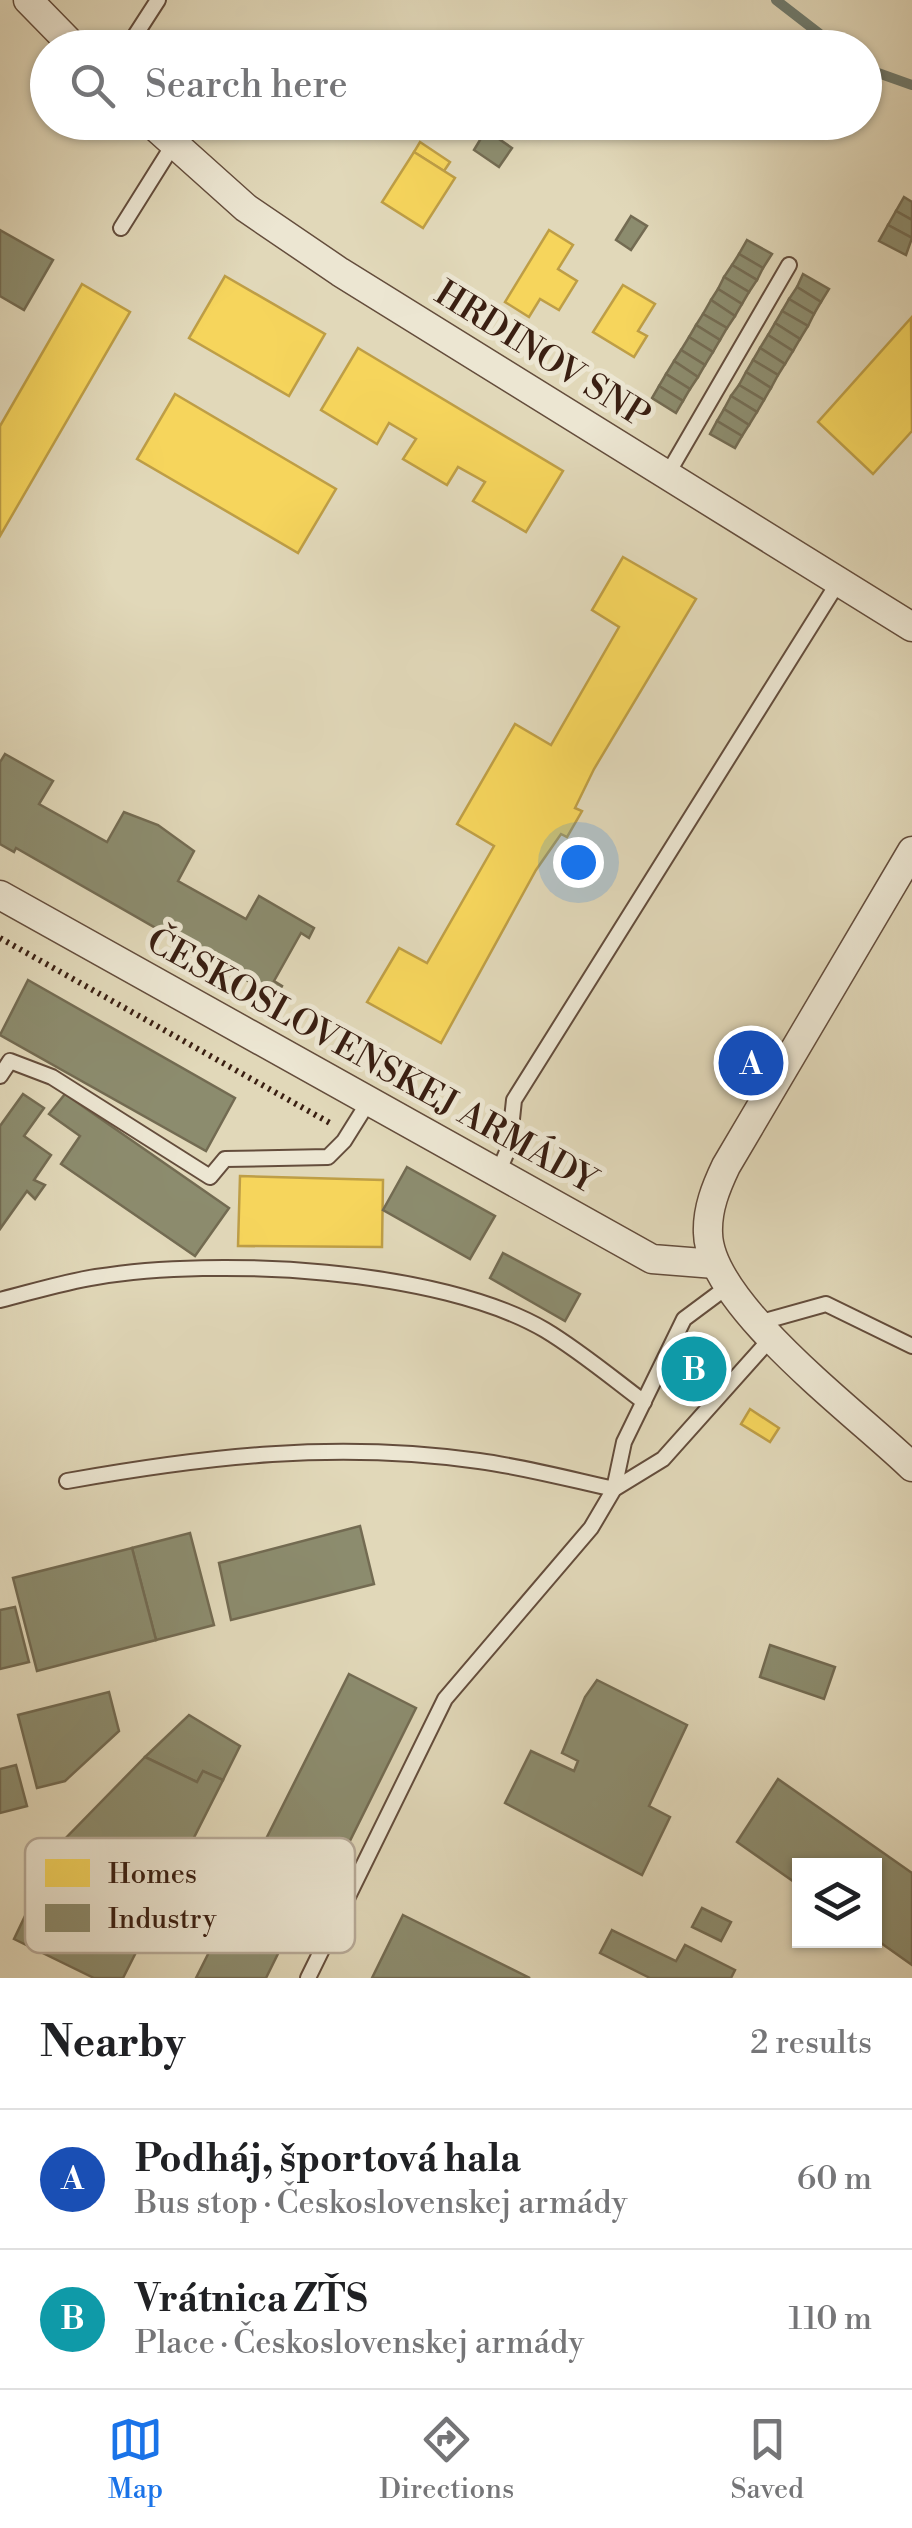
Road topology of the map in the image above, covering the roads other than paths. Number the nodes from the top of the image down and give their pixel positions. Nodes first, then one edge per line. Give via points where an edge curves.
1 (28, 0) edge
2 (158, 0) edge
3 (58, 30) edge
4 (139, 30) edge
5 (167, 140) edge
6 (172, 145) junction
7 (122, 228) dead end
8 (789, 265) dead end
9 (667, 475) junction
10 (839, 581) junction
11 (912, 626) edge
12 (912, 851) edge
13 (0, 895) edge
14 (0, 1076) edge
15 (369, 1101) junction
16 (498, 1172) junction
17 (721, 1275) junction
18 (0, 1300) edge
19 (765, 1330) junction
20 (912, 1346) edge
21 (644, 1402) junction
22 (912, 1467) edge
23 (67, 1481) dead end
24 (614, 1488) junction
25 (355, 1882) edge
26 (320, 1953) edge
27 (308, 1978) edge

1 - 3 street
2 - 4 lane
5 - 6 street, HRDINOV SNP
6 - 7 lane
6 - 9 street, HRDINOV SNP via 246,208 340,272
8 - 9 lane
9 - 10 street, HRDINOV SNP
10 - 11 street, HRDINOV SNP
10 - 16 lane via 514,1100 509,1147
12 - 17 street via 726,1166 709,1214 708,1236
13 - 15 street, ČESKOSLOVENSKEJ ARMÁDY
14 - 15 lane via 10,1061 52,1077 210,1177 226,1159 328,1157
15 - 16 street, ČESKOSLOVENSKEJ ARMÁDY
16 - 17 street, ČESKOSLOVENSKEJ ARMÁDY via 652,1259
17 - 19 street
17 - 21 lane via 684,1318
18 - 21 lane via 98,1276 225,1269 350,1275 462,1297 543,1329
19 - 20 lane via 826,1304
19 - 22 street
19 - 24 lane via 663,1460
21 - 24 lane via 624,1442
23 - 24 lane via 203,1457 341,1451 478,1461
24 - 25 lane via 590,1528 445,1699
26 - 27 lane

